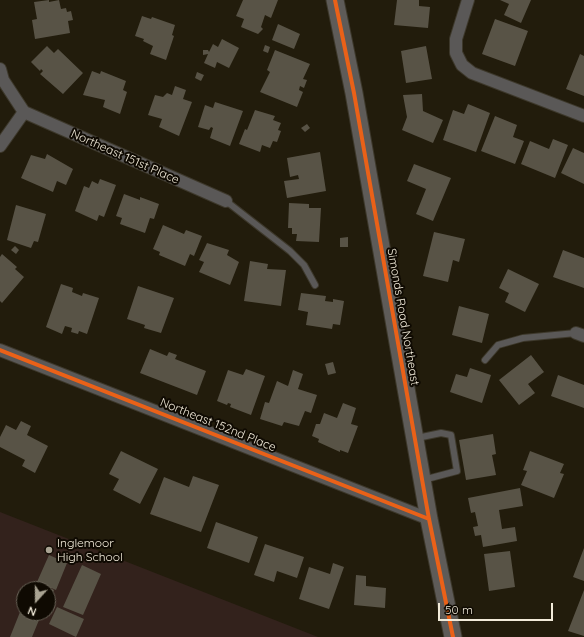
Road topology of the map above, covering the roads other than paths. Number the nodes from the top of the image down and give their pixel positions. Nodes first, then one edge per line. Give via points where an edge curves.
1 (335, 0) edge
2 (468, 0) edge
3 (0, 69) edge
4 (24, 112) junction
5 (584, 116) edge
6 (0, 146) edge
7 (226, 201) joint
8 (315, 285) dead end
9 (580, 335) edge
10 (0, 350) edge
11 (485, 360) dead end
12 (414, 438) junction
13 (422, 480) junction
14 (429, 520) junction
15 (453, 637) edge

1 - 12 main road, Simonds Road Northeast via 354,93
2 - 5 street via 456,38 456,53 462,65 472,73
3 - 4 street via 3,80
4 - 6 street
4 - 7 street, Northeast 151st Place
7 - 8 lane via 290,251 304,265
9 - 11 lane via 523,338 498,345
10 - 14 street, Northeast 152nd Place
12 - 13 main road, Simonds Road Northeast
12 - 13 lane via 441,433 451,435 458,471
13 - 14 main road, Simonds Road Northeast
14 - 15 main road, Simonds Road Northeast

